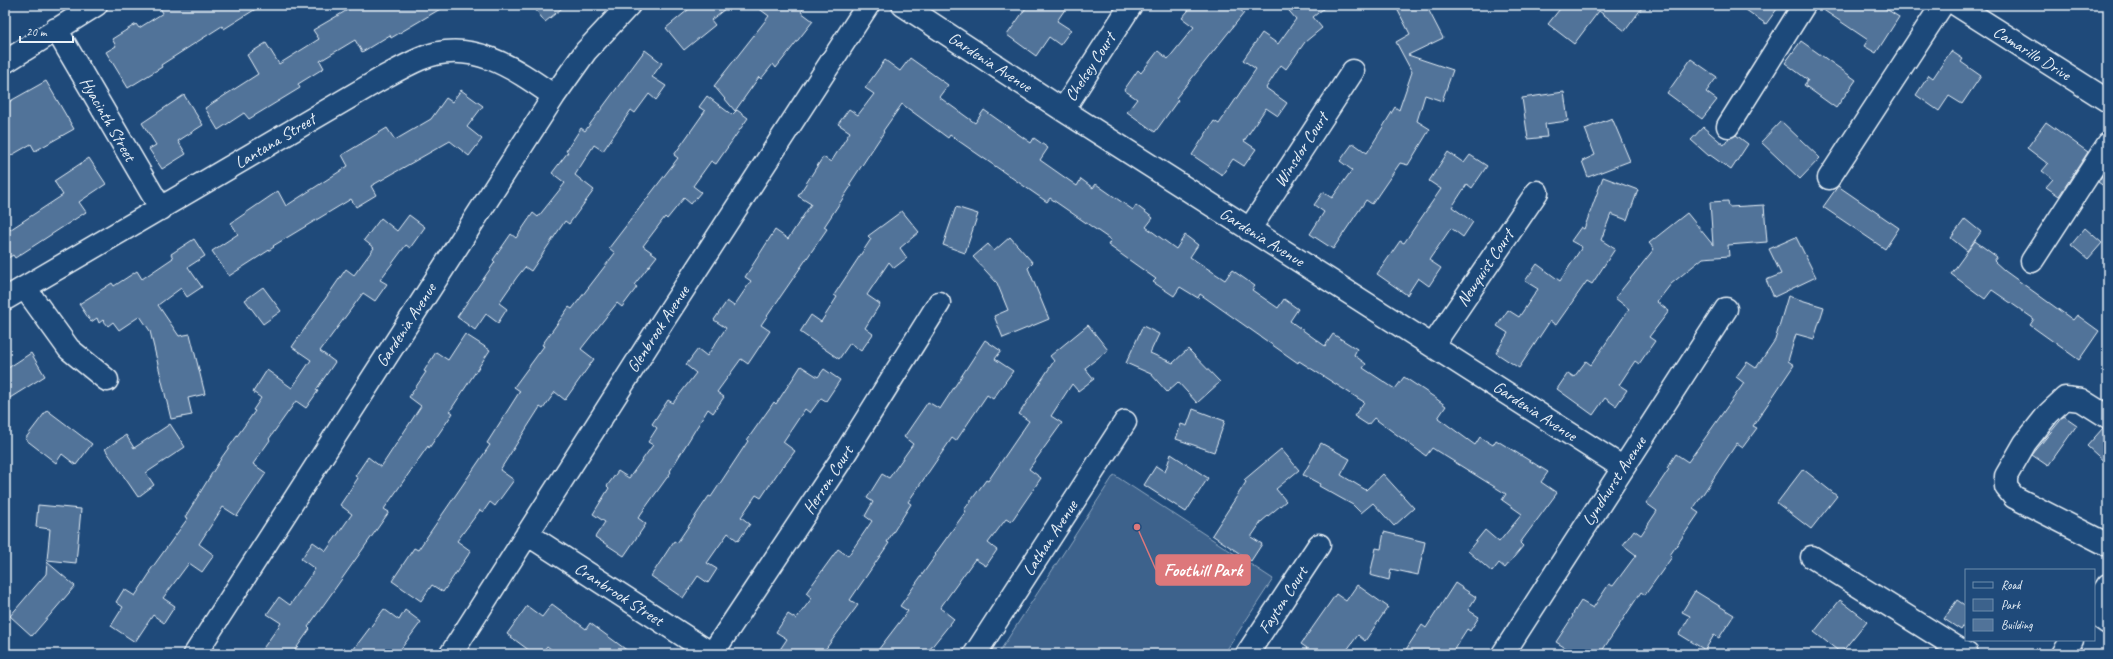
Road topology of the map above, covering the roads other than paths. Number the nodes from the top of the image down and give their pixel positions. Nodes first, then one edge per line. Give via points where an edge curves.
1 (96, 5) edge
2 (629, 5) edge
3 (868, 5) edge
4 (903, 5) edge
5 (1131, 5) edge
6 (1804, 5) edge
7 (1942, 5) edge
8 (1957, 5) edge
9 (1981, 11) edge
10 (56, 29) junction
11 (5, 62) edge
12 (1353, 71) dead end
13 (554, 96) junction
14 (2108, 101) edge
15 (1063, 110) junction
16 (1728, 126) dead end
17 (2108, 144) edge
18 (1829, 178) dead end
19 (1537, 192) dead end
20 (161, 209) junction
21 (1249, 230) junction
22 (2032, 261) dead end
23 (25, 288) junction
24 (5, 299) edge
25 (939, 303) dead end
26 (1726, 309) dead end
27 (1433, 345) junction
28 (107, 380) dead end
29 (2108, 418) edge
30 (1125, 422) dead end
31 (1622, 467) junction
32 (527, 534) junction
33 (2108, 545) edge
34 (1319, 546) dead end
35 (1812, 557) dead end
36 (2108, 585) edge
37 (2095, 604) edge
38 (2095, 614) edge
39 (2108, 622) edge
40 (2071, 641) edge
41 (195, 654) edge
42 (451, 654) edge
43 (712, 654) edge
44 (975, 654) edge
45 (1247, 654) edge
46 (1503, 654) edge
47 (1967, 654) edge
48 (2063, 654) edge

1 - 10 street
2 - 13 street, Gardenia Avenue via 586,51
3 - 32 street, Glenbrook Avenue
4 - 15 street, Gardenia Avenue
5 - 15 street, Chelsey Court
6 - 16 street
7 - 18 street
8 - 9 street, Camarillo Drive
9 - 14 street, Camarillo Drive
10 - 11 street
10 - 20 street, Hyacinth Street
12 - 21 street, Winsdor Court
13 - 20 street, Lantana Street via 526,76 487,56 468,51 439,52 420,58 379,80
13 - 41 street, Gardenia Avenue
15 - 21 street, Gardenia Avenue
17 - 22 street
19 - 27 street, Newquist Court
20 - 23 street, Lantana Street
21 - 27 street, Gardenia Avenue
23 - 24 street, Lantana Street
23 - 28 street via 69,349
25 - 43 street, Herron Court via 839,463
26 - 31 street, Lyndhurst Avenue
27 - 31 street, Gardenia Avenue
29 - 33 street via 2081,400 2065,398 2048,414 2025,443 2006,476 2006,487 2014,497
30 - 44 street, Lathan Avenue
31 - 46 street, Lyndhurst Avenue
32 - 42 street, Glenbrook Avenue
32 - 43 street, Cranbrook Street
34 - 45 street, Fayton Court
35 - 47 street
36 - 37 street
38 - 39 street
40 - 48 street

